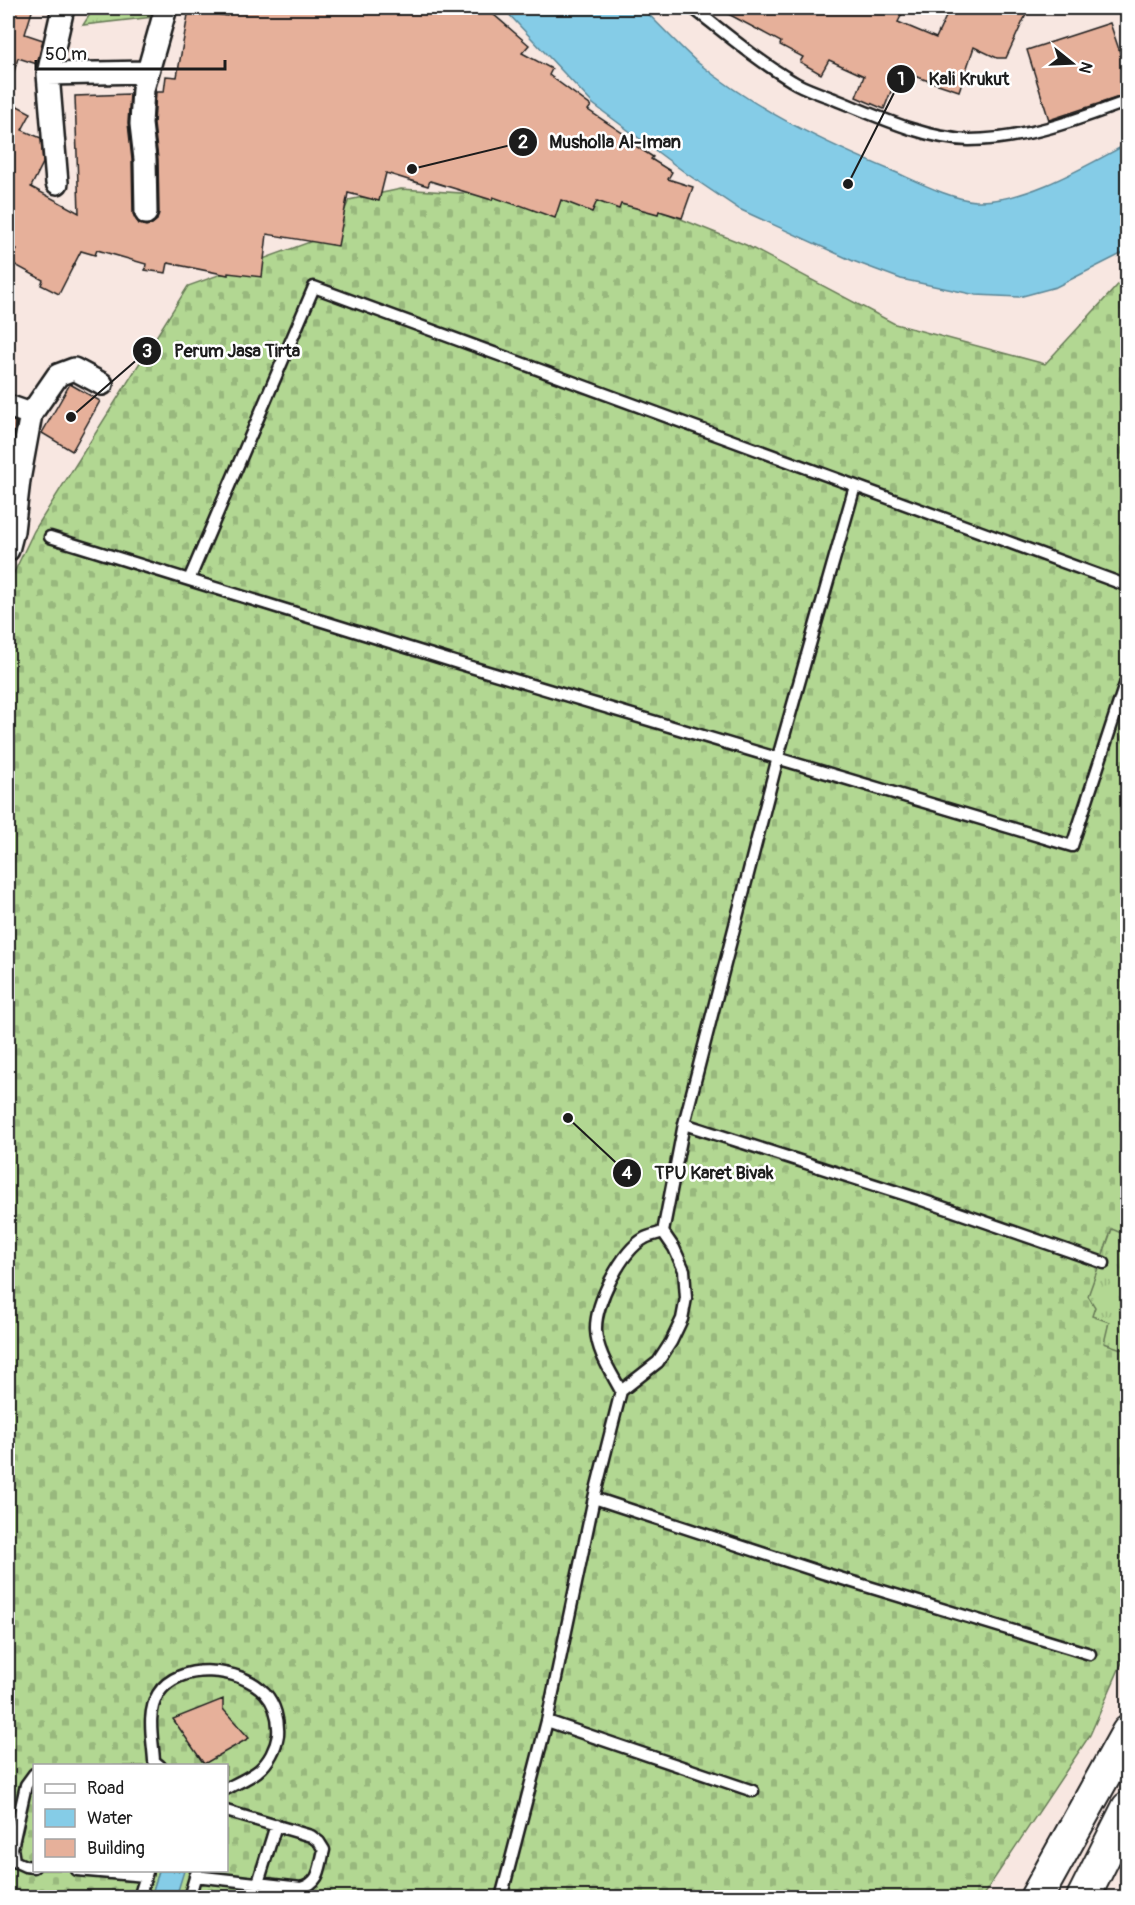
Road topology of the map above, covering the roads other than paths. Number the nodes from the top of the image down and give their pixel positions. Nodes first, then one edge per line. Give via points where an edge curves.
1 (63, 8) edge
2 (166, 8) edge
3 (693, 8) edge
4 (147, 72) junction
5 (48, 74) junction
6 (1128, 101) edge
7 (57, 183) dead end
8 (146, 213) dead end
9 (102, 384) dead end
10 (8, 406) edge
11 (31, 414) junction
12 (855, 486) junction
13 (50, 537) dead end
14 (8, 550) edge
15 (189, 580) junction
16 (1128, 586) edge
17 (1128, 675) edge
18 (778, 757) junction
19 (684, 1124) junction
20 (663, 1232) junction
21 (1104, 1263) dead end
22 (621, 1391) junction
23 (594, 1498) junction
24 (1089, 1654) dead end
25 (548, 1721) junction
26 (1128, 1732) edge
27 (158, 1764) edge
28 (33, 1775) edge
29 (228, 1788) edge
30 (753, 1791) dead end
31 (1128, 1808) edge
32 (228, 1812) edge
33 (276, 1825) junction
34 (33, 1867) edge
35 (111, 1872) edge
36 (196, 1873) edge
37 (146, 1874) edge
38 (258, 1883) junction
39 (139, 1898) edge
40 (189, 1898) edge
41 (501, 1898) edge
42 (1036, 1898) edge
43 (1083, 1898) edge

1 - 5 street
2 - 4 street
3 - 6 lane via 793,82 931,134 967,140 1016,136
4 - 5 street
4 - 8 street via 141,124
5 - 7 street
9 - 11 street via 74,369 65,371 49,386
10 - 11 street
11 - 14 street
12 - 15 lane via 314,287
12 - 16 lane
12 - 18 lane
13 - 15 lane
15 - 18 lane
17 - 18 lane via 1072,846
18 - 19 lane
19 - 20 lane
19 - 21 lane
20 - 22 lane via 684,1270 686,1298 682,1319 658,1362
20 - 22 lane via 644,1238 627,1255 612,1275 603,1299 596,1330 602,1355
22 - 23 lane
23 - 24 lane
23 - 25 lane
25 - 30 lane
25 - 41 lane
26 - 42 main road
27 - 29 lane via 154,1761 151,1714 167,1682 193,1672 229,1674 252,1682 265,1693 279,1725 270,1758 258,1771
28 - 34 lane via 26,1785 12,1848 14,1861
31 - 43 main road
32 - 33 lane
33 - 38 lane
33 - 38 lane via 319,1842 324,1850 316,1880 301,1888
35 - 37 lane
36 - 38 lane
36 - 40 lane
37 - 39 lane

